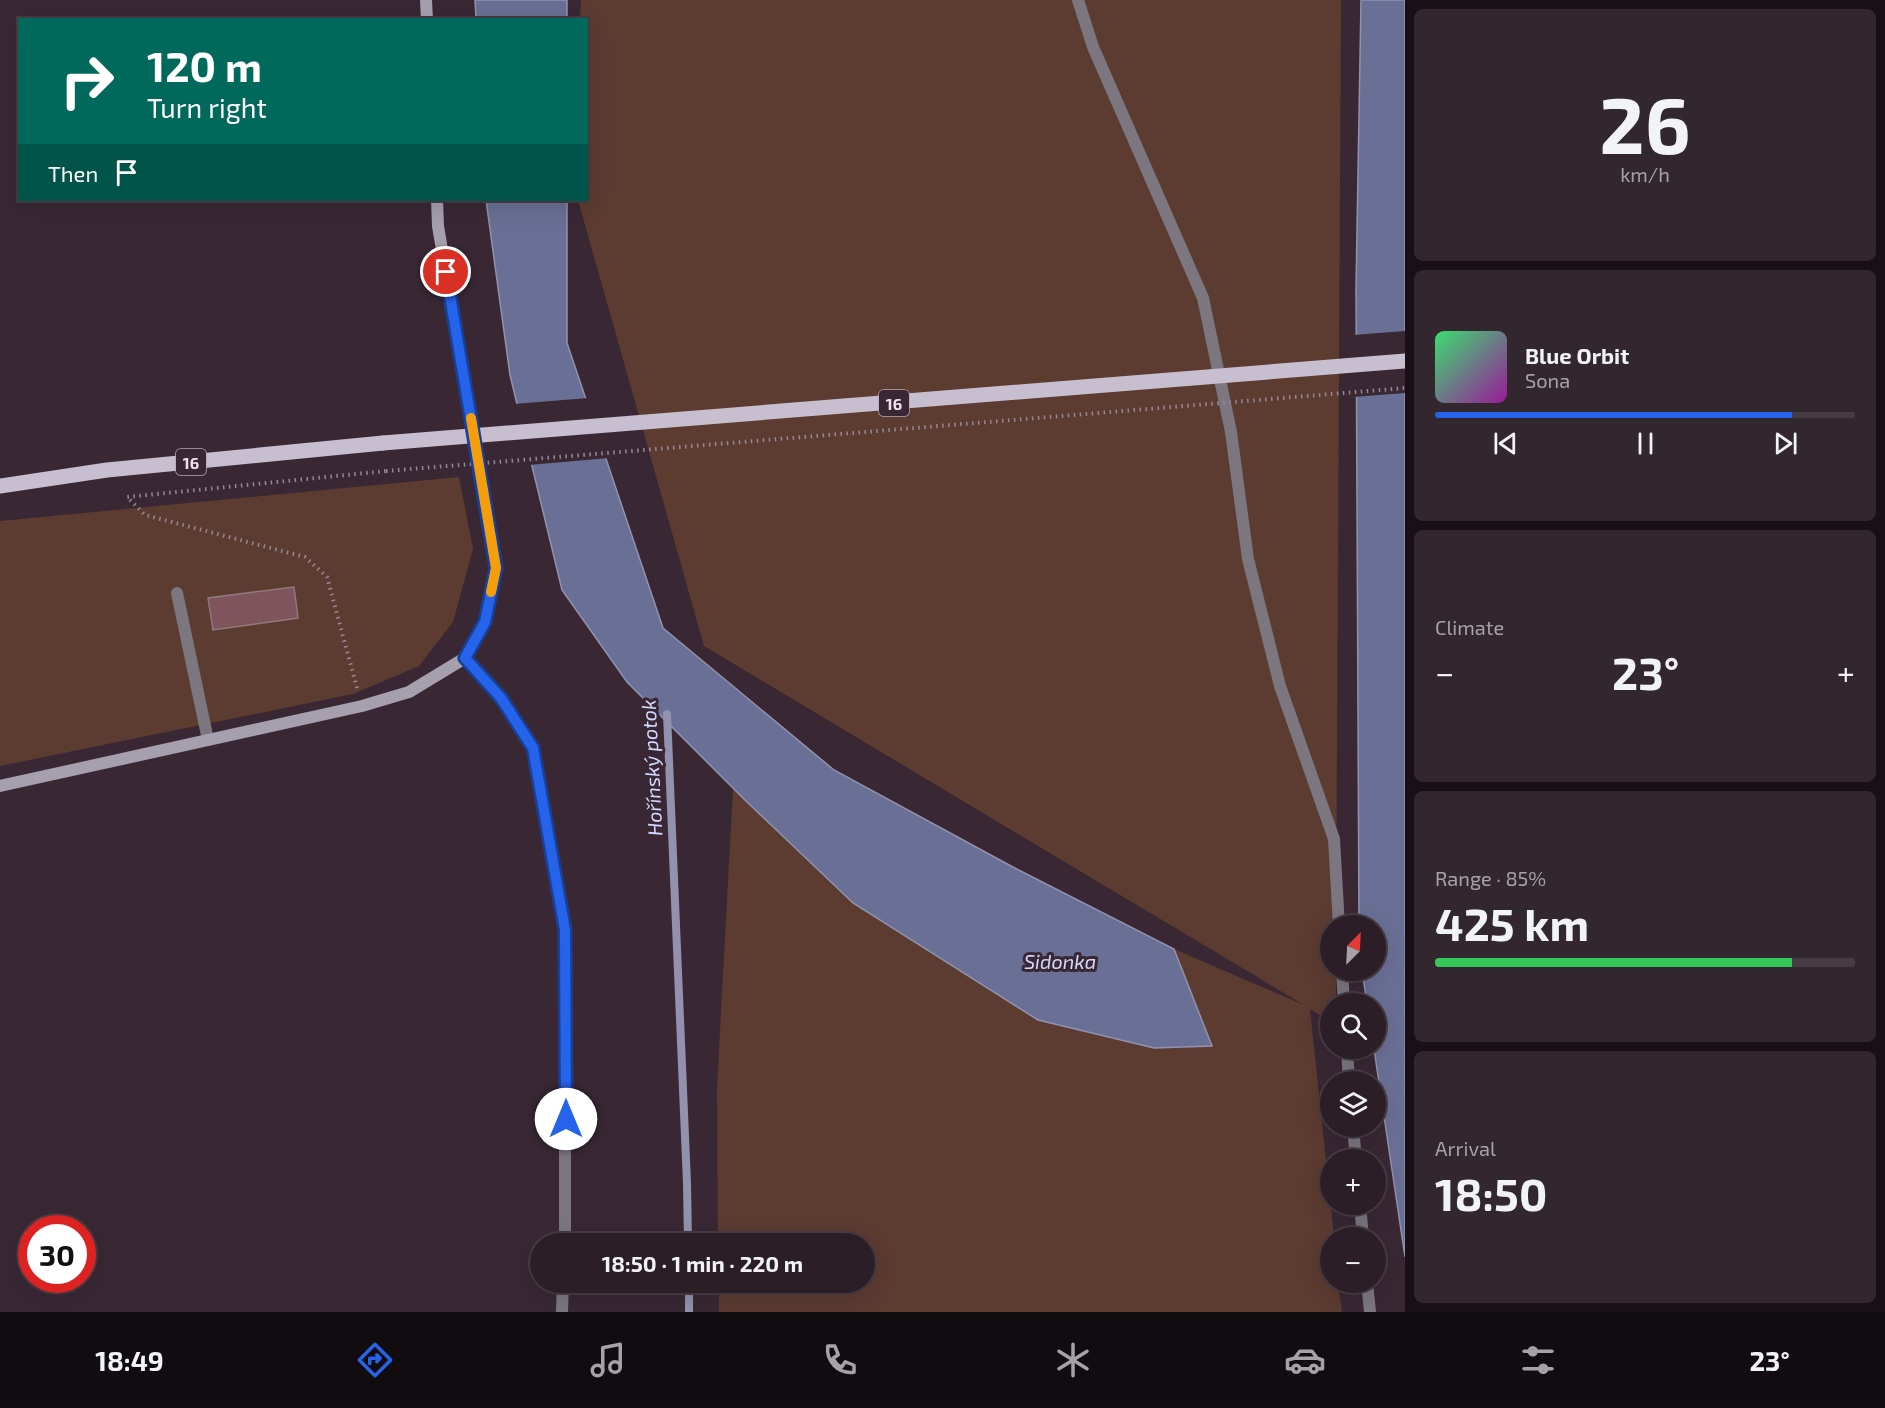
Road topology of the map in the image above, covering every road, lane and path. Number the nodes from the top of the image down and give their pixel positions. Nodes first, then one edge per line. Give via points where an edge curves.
1 (426, 0) edge
2 (1078, 0) edge
3 (427, 18) edge
4 (436, 201) edge
5 (1405, 362) edge
6 (1405, 388) edge
7 (0, 486) edge
8 (177, 594) dead end
9 (465, 658) junction
10 (362, 706) junction
11 (208, 740) junction
12 (0, 786) edge
13 (1339, 915) edge
14 (565, 1233) edge
15 (563, 1293) edge
16 (1368, 1293) edge
17 (562, 1312) edge
18 (1370, 1312) edge

1 - 3 street
2 - 13 street via 1093,47 1203,298 1231,432 1248,559 1280,686 1334,839
4 - 9 street via 496,568 485,622
5 - 7 main road, 16, bridge via 383,443 107,470
6 - 10 path, bridge via 386,471 126,497 145,516 305,557 327,577
8 - 11 street
9 - 10 street via 409,692
9 - 14 street via 501,698 533,748 565,930
10 - 11 street
11 - 12 street
15 - 17 street
16 - 18 street

